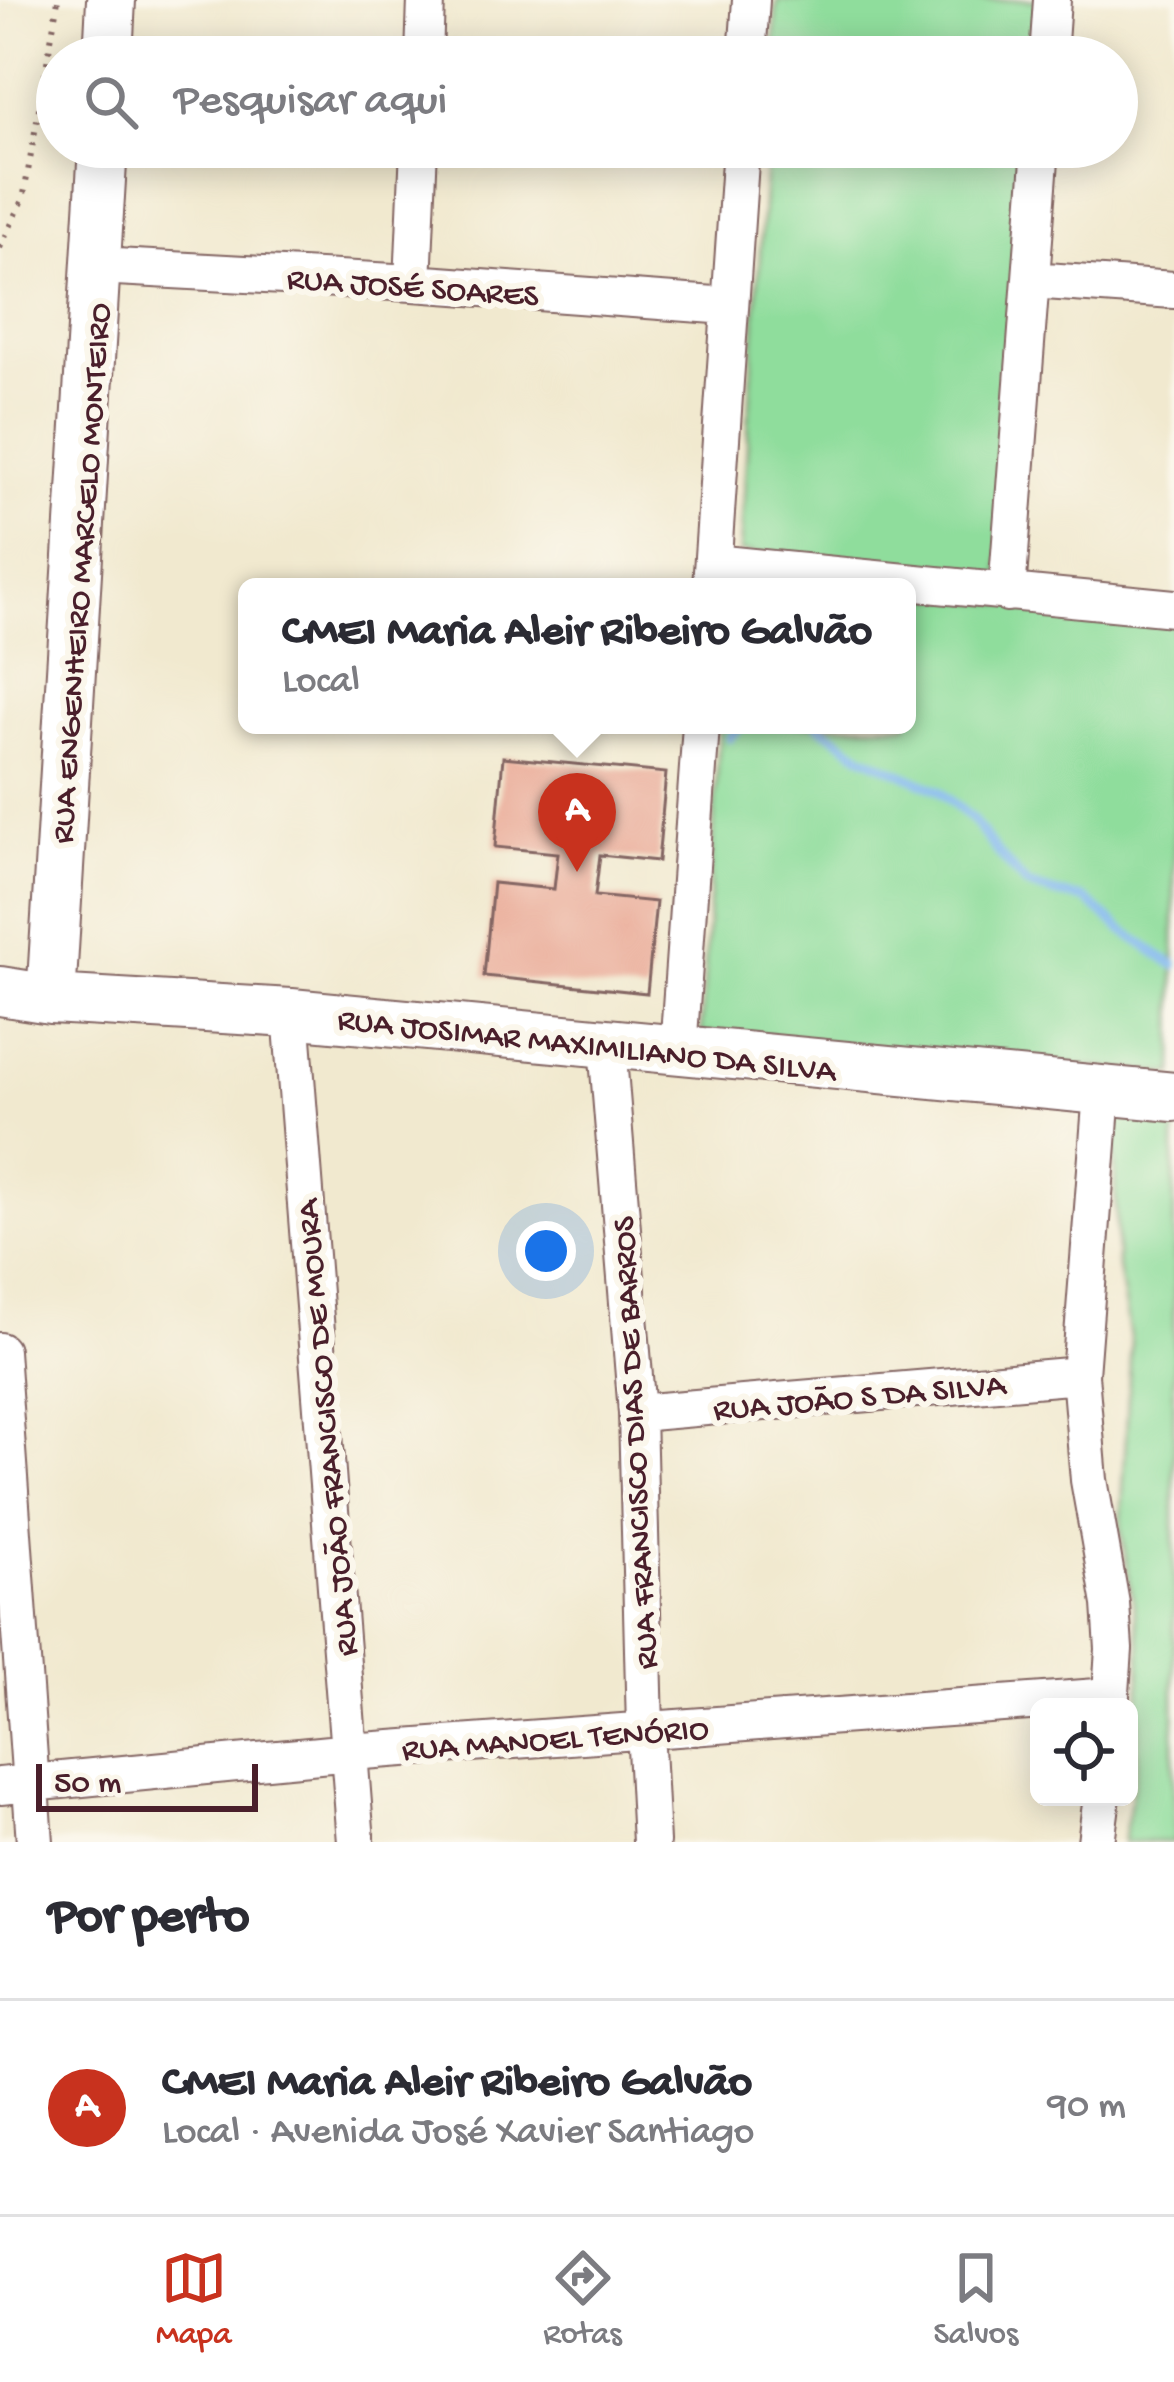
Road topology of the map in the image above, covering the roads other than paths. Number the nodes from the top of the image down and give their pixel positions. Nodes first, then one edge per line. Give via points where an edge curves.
1 (111, 0) edge
2 (426, 0) edge
3 (752, 0) edge
4 (1052, 0) edge
5 (109, 36) edge
6 (425, 36) edge
7 (749, 36) edge
8 (1049, 36) edge
9 (102, 168) edge
10 (418, 168) edge
11 (740, 168) edge
12 (1039, 168) edge
13 (97, 266) junction
14 (1031, 280) junction
15 (413, 283) junction
16 (1174, 290) edge
17 (730, 306) junction
18 (712, 575) edge
19 (761, 578) edge
20 (916, 587) edge
21 (1007, 593) junction
22 (1174, 608) edge
23 (700, 734) edge
24 (0, 991) edge
25 (52, 999) junction
26 (291, 1013) junction
27 (607, 1045) junction
28 (678, 1050) junction
29 (1102, 1092) junction
30 (1174, 1097) edge
31 (0, 1351) edge
32 (1080, 1375) junction
33 (637, 1413) junction
34 (1111, 1698) edge
35 (1030, 1707) edge
36 (645, 1729) junction
37 (350, 1752) junction
38 (25, 1784) edge
39 (1101, 1806) edge
40 (35, 1842) edge
41 (356, 1842) edge
42 (651, 1842) edge
43 (1096, 1842) edge

1 - 5 street
2 - 6 street
3 - 7 street
4 - 8 street
9 - 13 street, RUA ENGENHEIRO MARCELO MONTEIRO
10 - 15 street
11 - 17 street
12 - 14 street
13 - 15 street, RUA JOSÉ SOARES
13 - 25 street, RUA ENGENHEIRO MARCELO MONTEIRO
14 - 16 street
14 - 21 street
15 - 17 street, RUA JOSÉ SOARES
17 - 18 street
18 - 19 street
20 - 21 street
21 - 22 street
23 - 28 street
24 - 25 street, RUA JOSIMAR MAXIMILIANO DA SILVA
25 - 26 street, RUA JOSIMAR MAXIMILIANO DA SILVA
26 - 27 street, RUA JOSIMAR MAXIMILIANO DA SILVA
26 - 37 street, RUA JOÃO FRANCISCO DE MOURA
27 - 28 street, RUA JOSIMAR MAXIMILIANO DA SILVA
27 - 33 street, RUA FRANCISCO DIAS DE BARROS
28 - 29 street, RUA JOSIMAR MAXIMILIANO DA SILVA
29 - 30 street, RUA JOSIMAR MAXIMILIANO DA SILVA
29 - 32 street
31 - 38 street
32 - 33 street, RUA JOÃO S DA SILVA
32 - 34 street via 1111,1604
33 - 36 street, RUA FRANCISCO DIAS DE BARROS
35 - 36 street, RUA MANOEL TENÓRIO
36 - 37 street, RUA MANOEL TENÓRIO
36 - 42 street, RUA FRANCISCO DIAS DE BARROS
37 - 38 street, RUA MANOEL TENÓRIO
37 - 41 street, RUA JOÃO FRANCISCO DE MOURA
38 - 40 street
39 - 43 street

